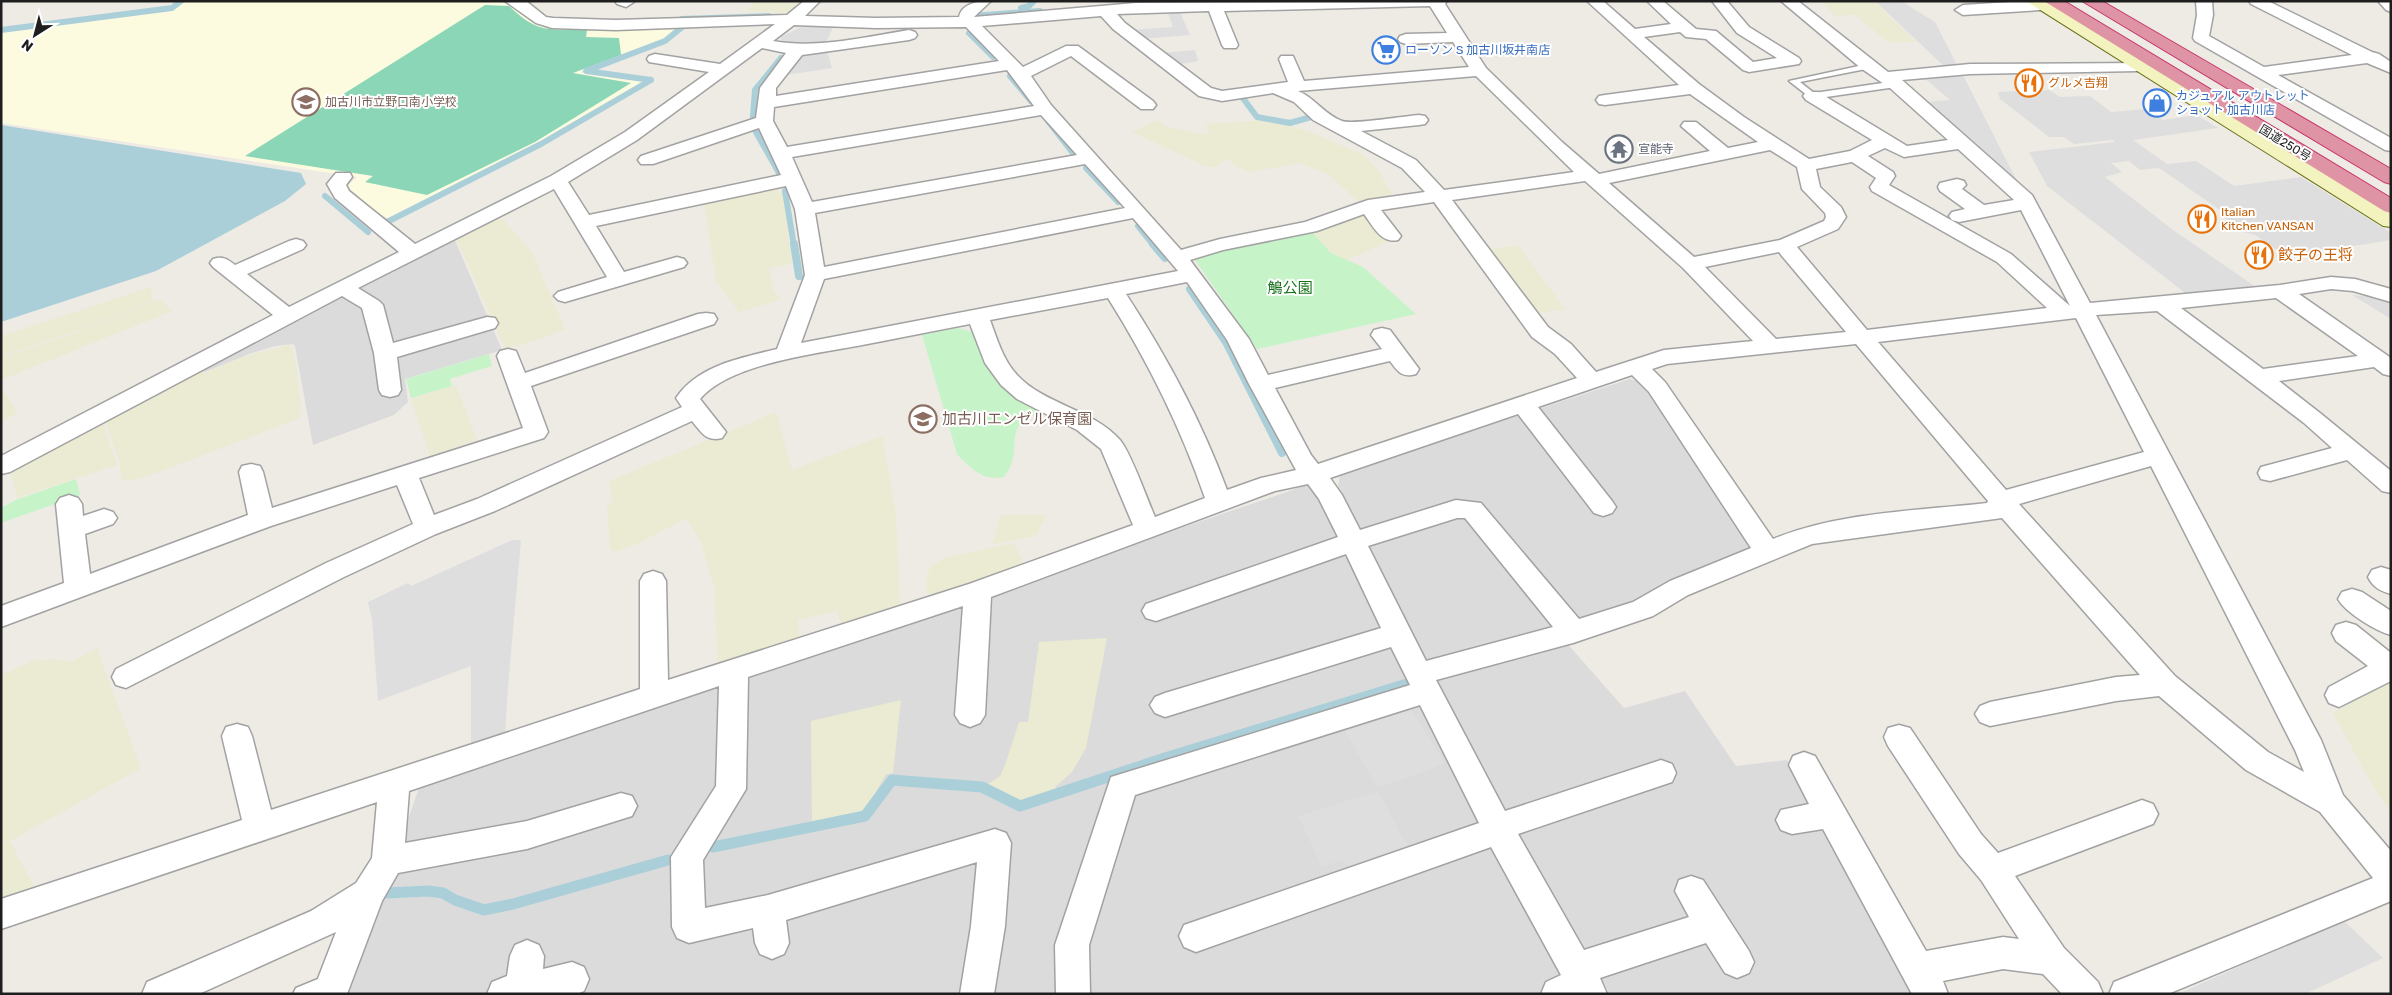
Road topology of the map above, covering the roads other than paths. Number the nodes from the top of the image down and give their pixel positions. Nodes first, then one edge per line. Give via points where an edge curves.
1 (512, 1) edge
2 (622, 1) edge
3 (813, 1) edge
4 (984, 1) edge
5 (1435, 1) edge
6 (1440, 1) edge
7 (1594, 1) edge
8 (1654, 1) edge
9 (1719, 1) edge
10 (1788, 1) edge
11 (2090, 1) edge
12 (2204, 1) edge
13 (2256, 1) edge
14 (2384, 1) edge
15 (626, 2) edge
16 (2042, 2) edge
17 (1215, 6) junction
18 (669, 7) dead end
19 (2391, 7) edge
20 (886, 8) dead end
21 (1963, 10) dead end
22 (1105, 11) junction
23 (791, 20) junction
24 (970, 22) junction
25 (876, 23) junction
26 (660, 24) junction
27 (1684, 27) junction
28 (1630, 34) junction
29 (1459, 36) junction
30 (1406, 39) dead end
31 (760, 44) junction
32 (1230, 45) dead end
33 (797, 50) junction
34 (2391, 55) edge
35 (2371, 58) junction
36 (655, 59) dead end
37 (1288, 59) dead end
38 (1770, 65) junction
39 (2138, 66) junction
40 (2391, 68) edge
41 (724, 69) junction
42 (1016, 69) junction
43 (1480, 71) junction
44 (2263, 72) junction
45 (1883, 76) junction
46 (1793, 81) junction
47 (1146, 85) dead end
48 (1298, 86) junction
49 (1275, 88) junction
50 (1693, 88) junction
51 (1128, 91) junction
52 (1812, 96) junction
53 (1605, 100) dead end
54 (1147, 105) dead end
55 (1045, 109) junction
56 (765, 112) junction
57 (1419, 120) dead end
58 (1690, 126) dead end
59 (1341, 128) junction
60 (1885, 141) junction
61 (1963, 143) junction
62 (1772, 144) junction
63 (2391, 146) edge
64 (781, 153) junction
65 (1726, 155) junction
66 (1855, 156) junction
67 (1088, 158) junction
68 (647, 160) dead end
69 (1806, 164) junction
70 (343, 177) dead end
71 (1592, 178) junction
72 (2391, 178) edge
73 (790, 179) junction
74 (558, 180) junction
75 (1957, 184) dead end
76 (1440, 197) junction
77 (2027, 203) junction
78 (1368, 206) junction
79 (2391, 207) edge
80 (805, 209) junction
81 (1138, 210) junction
82 (1981, 212) junction
83 (1959, 216) dead end
84 (2391, 221) edge
85 (585, 222) junction
86 (1392, 236) dead end
87 (1786, 245) junction
88 (296, 246) dead end
89 (413, 253) junction
90 (1177, 257) junction
91 (677, 264) dead end
92 (1690, 264) junction
93 (815, 275) junction
94 (1192, 275) junction
95 (619, 280) junction
96 (343, 288) junction
97 (1114, 291) junction
98 (2280, 291) junction
99 (565, 296) dead end
100 (2391, 296) edge
101 (2162, 304) junction
102 (2074, 311) junction
103 (287, 316) junction
104 (978, 317) junction
105 (706, 319) dead end
106 (487, 323) dead end
107 (1382, 335) dead end
108 (1861, 337) junction
109 (1770, 346) junction
110 (385, 353) junction
111 (786, 353) junction
112 (508, 356) dead end
113 (2384, 364) edge
114 (1636, 366) junction
115 (2260, 377) junction
116 (1593, 382) junction
117 (518, 383) junction
118 (1260, 384) junction
119 (390, 390) dead end
120 (1517, 408) junction
121 (696, 410) junction
122 (714, 432) dead end
123 (2351, 451) junction
124 (2157, 456) junction
125 (1, 466) edge
126 (251, 472) dead end
127 (2270, 473) dead end
128 (1314, 474) junction
129 (405, 475) junction
130 (2391, 485) edge
131 (1570, 490) dead end
132 (2001, 500) junction
133 (1218, 501) junction
134 (69, 504) dead end
135 (1603, 507) dead end
136 (104, 518) dead end
137 (262, 520) junction
138 (427, 528) junction
139 (1147, 528) junction
140 (72, 529) junction
141 (1354, 542) junction
142 (1767, 551) junction
143 (653, 581) dead end
144 (78, 588) junction
145 (978, 590) junction
146 (2352, 599) dead end
147 (1156, 611) dead end
148 (1, 617) edge
149 (2391, 625) edge
150 (1573, 632) junction
151 (2346, 633) dead end
152 (1398, 634) junction
153 (2390, 667) edge
154 (734, 671) junction
155 (126, 677) dead end
156 (1423, 683) junction
157 (2165, 684) junction
158 (2339, 695) dead end
159 (654, 696) junction
160 (1165, 705) dead end
161 (1990, 714) dead end
162 (970, 715) dead end
163 (237, 736) dead end
164 (1899, 738) dead end
165 (1804, 766) dead end
166 (1661, 773) dead end
167 (394, 783) junction
168 (2331, 803) junction
169 (621, 806) dead end
170 (1831, 814) junction
171 (2142, 814) dead end
172 (1792, 820) dead end
173 (260, 828) junction
174 (1499, 828) junction
175 (388, 861) junction
176 (1992, 870) junction
177 (2391, 875) edge
178 (2391, 886) edge
179 (1691, 891) dead end
180 (368, 894) junction
181 (768, 910) junction
182 (1, 914) edge
183 (1714, 925) junction
184 (1196, 936) dead end
185 (772, 943) dead end
186 (527, 956) dead end
187 (2052, 959) junction
188 (1737, 962) dead end
189 (572, 979) dead end
190 (1924, 981) edge
191 (1577, 985) edge
192 (331, 987) edge
193 (514, 992) edge
194 (159, 994) edge
195 (302, 994) edge
196 (977, 994) edge
197 (1073, 994) edge
198 (2086, 994) edge
199 (2126, 994) edge

1 - 26 street via 541,20 552,23
2 - 15 street
3 - 23 street
4 - 24 street via 966,16
5 - 6 street
5 - 17 street
5 - 29 street
7 - 28 street
8 - 27 street
9 - 38 street via 1743,30 1793,61
10 - 45 street
11 - 72 highway, 国道250号
12 - 44 street via 2201,38
13 - 35 street
14 - 19 street
16 - 21 street via 1990,11
16 - 39 street
16 - 79 highway, 国道250号
17 - 22 street
17 - 32 street
18 - 26 street
20 - 25 street
22 - 24 street
22 - 49 street via 1119,26 1205,92 1222,96
23 - 25 street
23 - 26 street
23 - 31 street
24 - 25 street
24 - 33 street via 826,48
24 - 42 street
27 - 28 street
27 - 38 street via 1696,35 1710,34 1749,68
28 - 50 street
29 - 30 street
29 - 43 street
31 - 33 street
31 - 41 street
33 - 56 street via 768,88
34 - 35 street
35 - 40 street
35 - 44 street
36 - 41 street
37 - 48 street
38 - 46 street
39 - 45 street via 1970,69
39 - 84 street
41 - 74 street via 631,136
42 - 51 street via 1072,49
42 - 55 street
42 - 56 street
43 - 48 street
43 - 71 street
44 - 63 street
45 - 46 lane
45 - 52 lane
45 - 61 street
46 - 52 lane
47 - 51 street
48 - 49 street
49 - 59 street via 1300,98 1319,116
50 - 53 street
50 - 62 street
51 - 54 street
52 - 60 street
55 - 64 street
55 - 67 street
56 - 64 street
56 - 68 street
57 - 59 street
58 - 65 street
59 - 76 street via 1409,164
60 - 61 street via 1904,152
60 - 66 street
61 - 77 street
62 - 65 street
62 - 69 street
64 - 73 street
65 - 71 street
66 - 69 street
66 - 102 street via 1886,176 1879,187 2004,258
67 - 80 street
67 - 81 street
69 - 87 street via 1811,189 1834,211 1836,217 1830,226
70 - 89 street via 336,184 342,194
71 - 76 street
71 - 92 street
73 - 80 street
73 - 85 street
74 - 85 street
74 - 89 street
75 - 82 street via 1947,187
76 - 78 street
76 - 116 street via 1540,332 1563,349
77 - 82 street
77 - 102 street
78 - 86 street
78 - 90 street via 1310,227
80 - 93 street
81 - 90 street
81 - 93 street
82 - 83 street
85 - 95 street
87 - 92 street
87 - 108 street
88 - 103 street via 227,268
89 - 96 street
90 - 94 street
91 - 95 street
92 - 109 street
93 - 111 street
94 - 97 street
94 - 118 street via 1238,339
95 - 99 street
96 - 103 street
96 - 110 street via 372,305
97 - 104 street
97 - 133 street via 1148,344 1205,464
98 - 100 street via 2330,283 2355,285
98 - 101 street
98 - 113 street
101 - 102 street
101 - 115 street
102 - 108 street
102 - 124 street
103 - 125 street
104 - 111 street
104 - 139 street via 996,363 1009,380 1025,394 1085,424 1111,445
105 - 117 street via 660,327
106 - 110 street
107 - 118 street via 1402,361
108 - 109 street
108 - 132 street
109 - 114 street via 1664,357
110 - 119 street
111 - 121 street via 728,370 695,387 688,398
112 - 117 street
113 - 115 street
114 - 116 street
114 - 142 street via 1657,387
115 - 123 street
116 - 120 street
117 - 129 street via 536,432
118 - 128 street via 1301,459
120 - 128 street
120 - 131 street
120 - 135 street
121 - 122 street
121 - 138 street via 486,505
123 - 127 street
123 - 130 street
124 - 132 street
124 - 168 street via 2310,749
126 - 137 street
128 - 133 street
128 - 141 street via 1330,495
129 - 137 street
129 - 138 street
132 - 142 street via 1995,511 1808,535
132 - 157 street
133 - 139 street
134 - 140 street
136 - 140 street
137 - 144 street
138 - 155 street via 335,570
139 - 145 street
140 - 144 street
141 - 147 street via 1215,602
141 - 150 street via 1456,509 1472,509
141 - 152 street
142 - 150 street via 1679,588 1643,610
143 - 159 street
144 - 148 street
145 - 154 street
145 - 162 street
146 - 149 street
150 - 156 street
151 - 153 street
152 - 156 street
152 - 160 street via 1254,667
153 - 158 street
154 - 159 street
154 - 181 street via 731,789 687,857 690,927
156 - 174 street
156 - 197 street via 1122,786 1072,945
157 - 161 street via 2116,689
157 - 168 street via 2257,761
159 - 167 street
163 - 173 street
164 - 176 street via 1970,844
165 - 170 street
166 - 174 street
167 - 173 street
167 - 175 street
168 - 177 street
169 - 175 street via 527,835
170 - 172 street
170 - 190 street
171 - 176 street
173 - 182 street
174 - 184 street
174 - 191 street
175 - 180 street
176 - 187 street
178 - 199 street
179 - 183 street
180 - 192 street
180 - 194 street via 323,922
181 - 185 street
181 - 196 street via 995,843 988,926
183 - 188 street
183 - 191 street
186 - 193 street
187 - 190 street via 2003,953
187 - 198 street
189 - 193 street
192 - 195 lane

